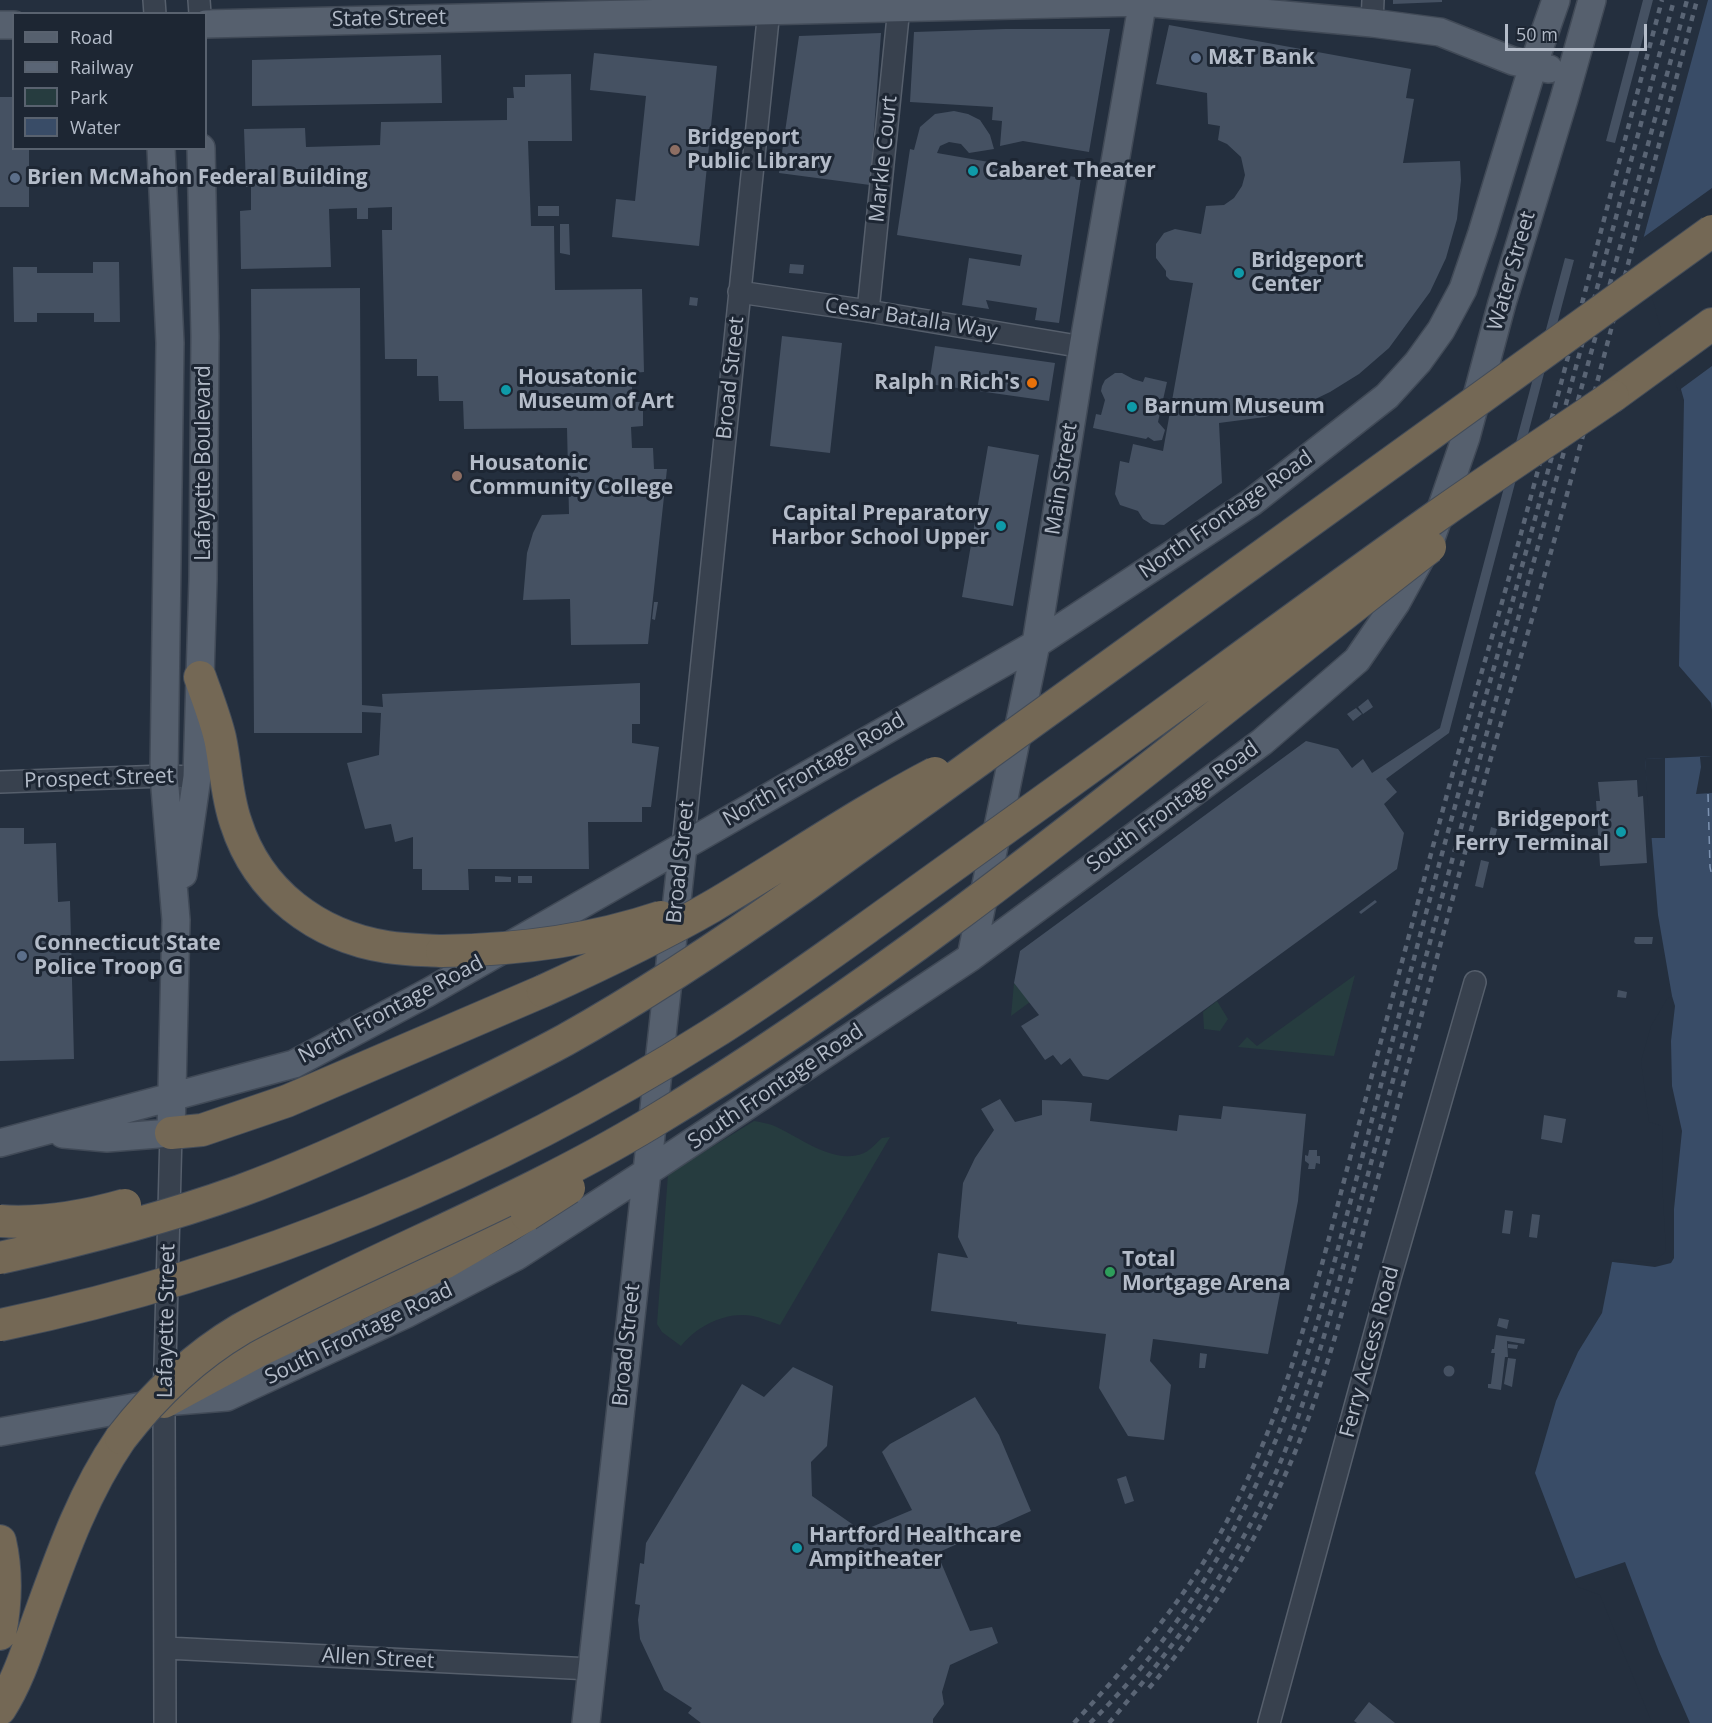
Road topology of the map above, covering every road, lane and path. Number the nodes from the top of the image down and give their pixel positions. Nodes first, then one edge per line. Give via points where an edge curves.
1 (1556, 0) edge
2 (1592, 0) edge
3 (1142, 1) edge
4 (770, 5) edge
5 (899, 7) junction
6 (1373, 11) edge
7 (207, 24) edge
8 (1533, 66) junction
9 (1571, 73) junction
10 (161, 150) edge
11 (201, 150) edge
12 (1712, 231) edge
13 (1475, 253) joint
14 (739, 292) junction
15 (868, 311) junction
16 (1712, 324) edge
17 (205, 336) junction
18 (170, 343) junction
19 (1083, 347) junction
20 (1613, 396) junction
21 (1430, 541) joint
22 (203, 579) junction
23 (167, 582) junction
24 (1036, 644) junction
25 (200, 676) junction
26 (1034, 722) junction
27 (164, 776) junction
28 (197, 777) junction
29 (0, 782) edge
30 (683, 846) junction
31 (786, 863) junction
32 (176, 920) junction
33 (971, 957) junction
34 (1475, 982) dead end
35 (738, 1068) junction
36 (172, 1098) junction
37 (434, 1106) junction
38 (44, 1133) junction
39 (171, 1133) junction
40 (0, 1143) edge
41 (647, 1173) junction
42 (0, 1221) edge
43 (0, 1258) edge
44 (0, 1325) edge
45 (164, 1402) junction
46 (0, 1431) edge
47 (0, 1541) edge
48 (0, 1634) edge
49 (166, 1648) junction
50 (591, 1670) junction
51 (0, 1709) edge
52 (165, 1723) edge
53 (585, 1723) edge
54 (1269, 1723) edge

1 - 8 main road, Water Street
2 - 9 main road, Water Street
3 - 5 main road, State Street
3 - 6 main road, State Street
3 - 19 main road, Main Street
4 - 5 main road, State Street
4 - 7 main road, State Street
4 - 14 street, Broad Street
5 - 15 street, Markle Court
6 - 8 main road, State Street
8 - 9 main road, State Street
8 - 13 main road, Water Street
9 - 21 main road, Water Street via 1466,437
10 - 18 main road, Lafayette Boulevard
11 - 17 main road, Lafayette Boulevard
12 - 26 highway, bridge
13 - 24 main road, North Frontage Road via 1441,330 1387,396 1252,502
14 - 15 street, Cesar Batalla Way
14 - 30 street, Broad Street
15 - 19 street, Cesar Batalla Way
16 - 20 highway
17 - 18 main road
17 - 22 main road, Lafayette Boulevard
18 - 23 main road, Lafayette Boulevard
19 - 24 main road, Main Street
20 - 35 highway, bridge via 1492,498 1070,829 910,949
20 - 44 highway, bridge via 1442,513 831,954 657,1069 482,1161 344,1221 159,1285
21 - 33 main road, South Frontage Road via 1396,603 1357,660 1262,742
22 - 23 main road
22 - 25 main road, Lafayette Boulevard
23 - 27 main road, Lafayette Boulevard
24 - 30 main road, North Frontage Road
24 - 33 main road, Main Street
25 - 28 main road, Lafayette Boulevard
25 - 31 highway, bridge via 219,736 229,797 241,838 257,867 296,910 318,925 351,938 386,947 442,951 540,945 621,930 698,903
26 - 31 highway, bridge via 891,796
26 - 37 highway, bridge via 686,967 565,1040
27 - 28 street, Prospect Street
27 - 29 street, Prospect Street
27 - 32 main road, Lafayette Street
28 - 32 main road, Lafayette Street
30 - 36 main road, North Frontage Road via 427,993 294,1064
30 - 41 main road, Broad Street
31 - 39 highway, bridge via 670,930 543,992 287,1101 202,1130
32 - 36 main road, Lafayette Street
33 - 41 main road, South Frontage Road
34 - 54 street, Ferry Access Road
35 - 45 highway, bridge via 605,1165 455,1257 260,1350
35 - 51 highway, bridge via 589,1158 232,1334 178,1374 148,1403 99,1473 79,1512 23,1662
36 - 38 main road, North Frontage Road
36 - 39 main road, Lafayette Street
37 - 42 highway, bridge via 110,1209 61,1220
37 - 43 highway, bridge via 305,1166 240,1191 106,1233
38 - 39 main road, North Frontage Road via 107,1138
38 - 40 main road, North Frontage Road
39 - 45 street, Lafayette Street
41 - 45 main road, South Frontage Road via 517,1256 406,1314 227,1397
41 - 50 main road, Broad Street
45 - 46 main road, South Frontage Road
45 - 49 street, Lafayette Street
47 - 48 highway via 5,1578
49 - 50 street, Allen Street
49 - 52 street, Lafayette Street
50 - 53 main road, Broad Street

